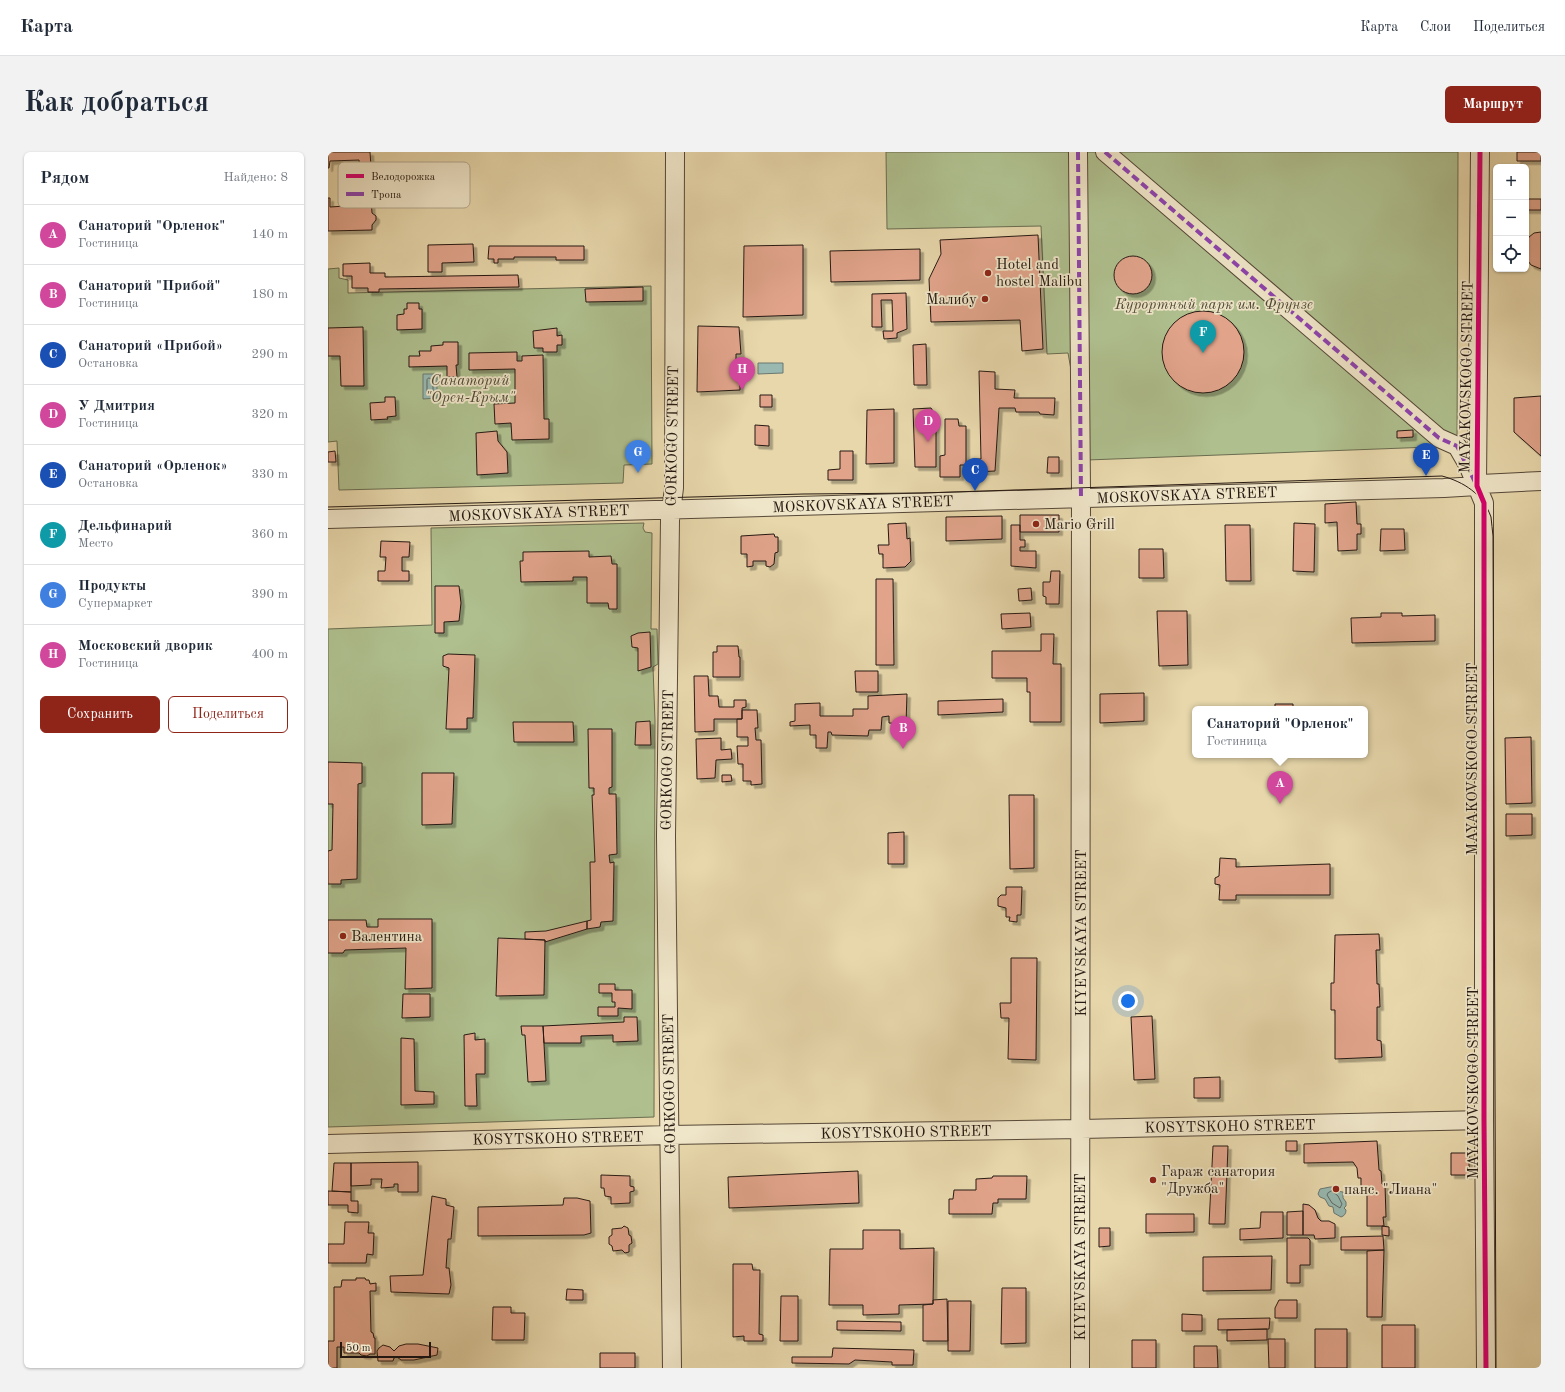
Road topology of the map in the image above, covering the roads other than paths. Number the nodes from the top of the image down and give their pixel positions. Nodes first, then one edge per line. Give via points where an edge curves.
1 (675, 152) edge
2 (1078, 152) edge
3 (1105, 152) edge
4 (1480, 152) edge
5 (1541, 481) edge
6 (1477, 486) junction
7 (1081, 498) junction
8 (671, 509) junction
9 (328, 519) edge
10 (1484, 1120) junction
11 (1081, 1129) junction
12 (669, 1135) junction
13 (328, 1144) edge
14 (672, 1368) edge
15 (1080, 1368) edge
16 (1486, 1368) edge

1 - 8 street, GORKOGO STREET via 674,488
2 - 7 street, KIYEVSKAYA STREET
3 - 6 street via 1439,438 1457,446
4 - 6 street, MAYAKOVSKOGO STREET
5 - 6 street, MOSKOVSKAYA STREET
6 - 7 street, MOSKOVSKAYA STREET
6 - 10 street, MAYAKOVSKOGO STREET via 1484,503
7 - 8 street, MOSKOVSKAYA STREET
7 - 11 street, KIYEVSKAYA STREET
8 - 9 street, MOSKOVSKAYA STREET
8 - 12 street, GORKOGO STREET via 666,836
10 - 11 street, KOSYTSKOHO STREET
10 - 16 street, MAYAKOVSKOGO STREET
11 - 12 street, KOSYTSKOHO STREET
11 - 15 street, KIYEVSKAYA STREET
12 - 13 street, KOSYTSKOHO STREET
12 - 14 street, GORKOGO STREET

